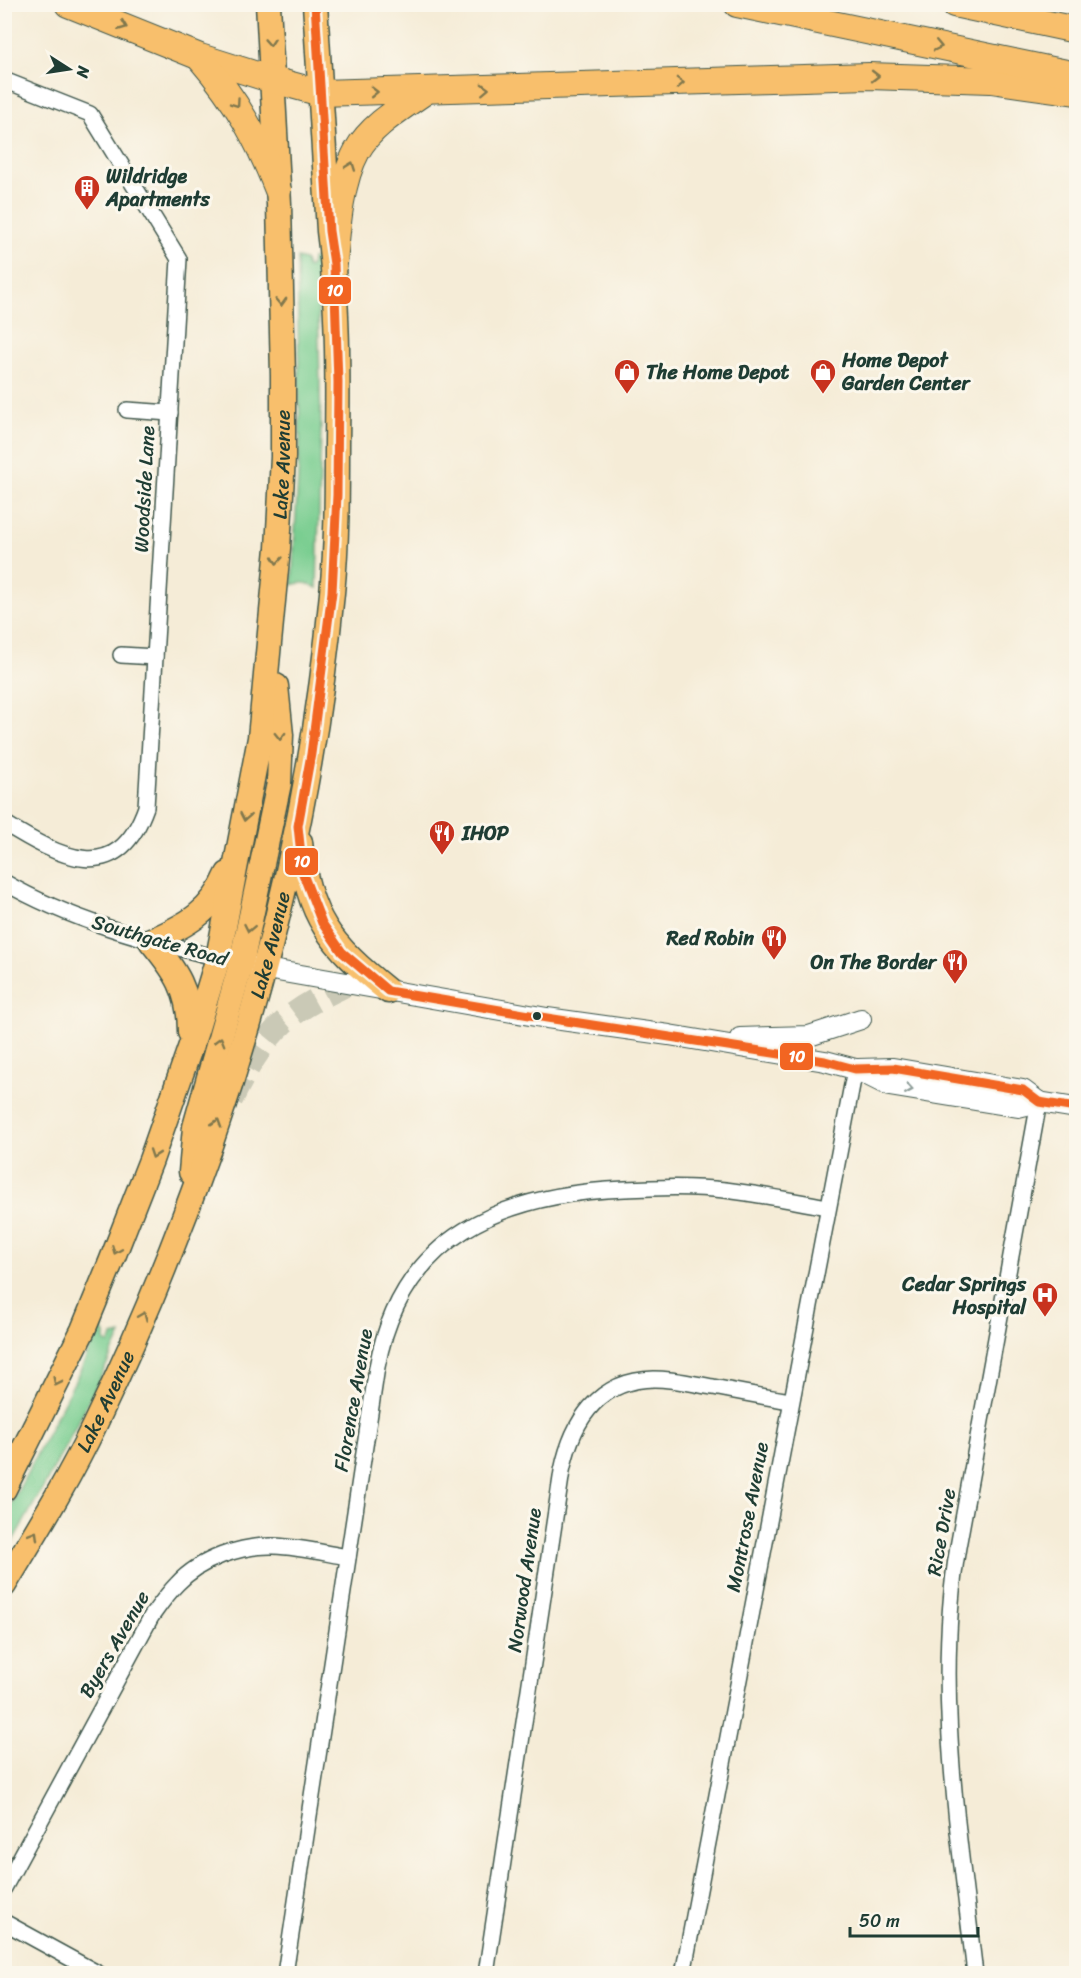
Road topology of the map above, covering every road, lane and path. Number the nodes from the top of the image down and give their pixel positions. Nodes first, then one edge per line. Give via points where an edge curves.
1 (68, 4) edge
2 (267, 4) edge
3 (315, 4) edge
4 (737, 4) edge
5 (954, 4) edge
6 (1019, 4) edge
7 (1077, 22) edge
8 (1077, 30) edge
9 (200, 57) junction
10 (1077, 75) edge
11 (273, 80) junction
12 (4, 81) edge
13 (427, 90) junction
14 (1077, 92) edge
15 (321, 93) junction
16 (278, 190) junction
17 (334, 264) junction
18 (127, 410) dead end
19 (170, 413) junction
20 (271, 636) junction
21 (121, 655) dead end
22 (155, 657) junction
23 (4, 823) edge
24 (298, 826) junction
25 (240, 846) junction
26 (4, 882) edge
27 (151, 941) junction
28 (218, 958) junction
29 (253, 966) junction
30 (388, 991) junction
31 (861, 1019) dead end
32 (692, 1039) junction
33 (190, 1049) junction
34 (855, 1069) junction
35 (1039, 1102) junction
36 (1077, 1108) edge
37 (828, 1207) junction
38 (790, 1401) junction
39 (4, 1489) edge
40 (348, 1557) junction
41 (4, 1585) edge
42 (4, 1888) edge
43 (4, 1922) edge
44 (99, 1974) edge
45 (285, 1974) edge
46 (486, 1974) edge
47 (683, 1974) edge
48 (975, 1974) edge

1 -> 9 highway
2 -> 11 main road, Lake Avenue
3 - 15 main road, Lake Avenue
4 -> 10 highway
5 - 8 highway
6 - 7 highway
9 - 11 highway
9 -> 16 highway via 258,140
11 - 15 highway
11 - 16 main road, Lake Avenue
12 - 19 street, Woodside Lane via 90,114 178,259
13 -> 14 highway via 869,76 991,80
15 -> 13 highway
17 -> 13 highway via 338,221 357,150 387,119
15 - 17 main road, Lake Avenue
16 -> 20 main road, Lake Avenue via 283,457
17 - 24 main road, Lake Avenue via 338,382 332,592
18 - 19 street
19 - 22 street, Woodside Lane
20 -> 25 main road, Lake Avenue via 260,738
20 -> 29 main road via 281,735 279,783
21 - 22 street
22 - 23 street, Woodside Lane via 146,807 132,837 109,856 79,859 59,853
24 - 29 main road, Lake Avenue
24 - 30 main road via 303,874 322,923 342,952
25 - 27 main road via 225,882 207,907 183,926
25 - 28 main road, Lake Avenue
26 - 27 street, Southgate Road via 45,904
27 - 28 street, Southgate Road
27 - 33 main road via 183,986 190,1018
28 - 29 street, Southgate Road
28 - 33 main road, Lake Avenue
29 - 30 street, Southgate Road
41 -> 29 main road, Lake Avenue via 94,1427 136,1335 211,1143
30 - 32 street, Southgate Road
31 - 32 street via 809,1036
32 - 34 street, Southgate Road
33 -> 39 main road, Lake Avenue via 91,1311
34 - 35 street, Southgate Road via 893,1068 1023,1090
34 - 37 street, Montrose Avenue
35 - 36 street, Southgate Road
35 - 48 street, Rice Drive via 950,1600 950,1717
37 - 38 street, Montrose Avenue
37 - 40 street, Florence Avenue via 701,1188 600,1190 519,1204 457,1234 424,1265 410,1285 381,1346
38 - 46 street, Norwood Avenue via 653,1379 624,1385 599,1398 574,1430 562,1471
38 - 47 street, Montrose Avenue
40 - 42 street, Byers Avenue via 296,1548 252,1548 211,1560 177,1583 151,1617
40 - 45 street, Florence Avenue
43 - 44 street

